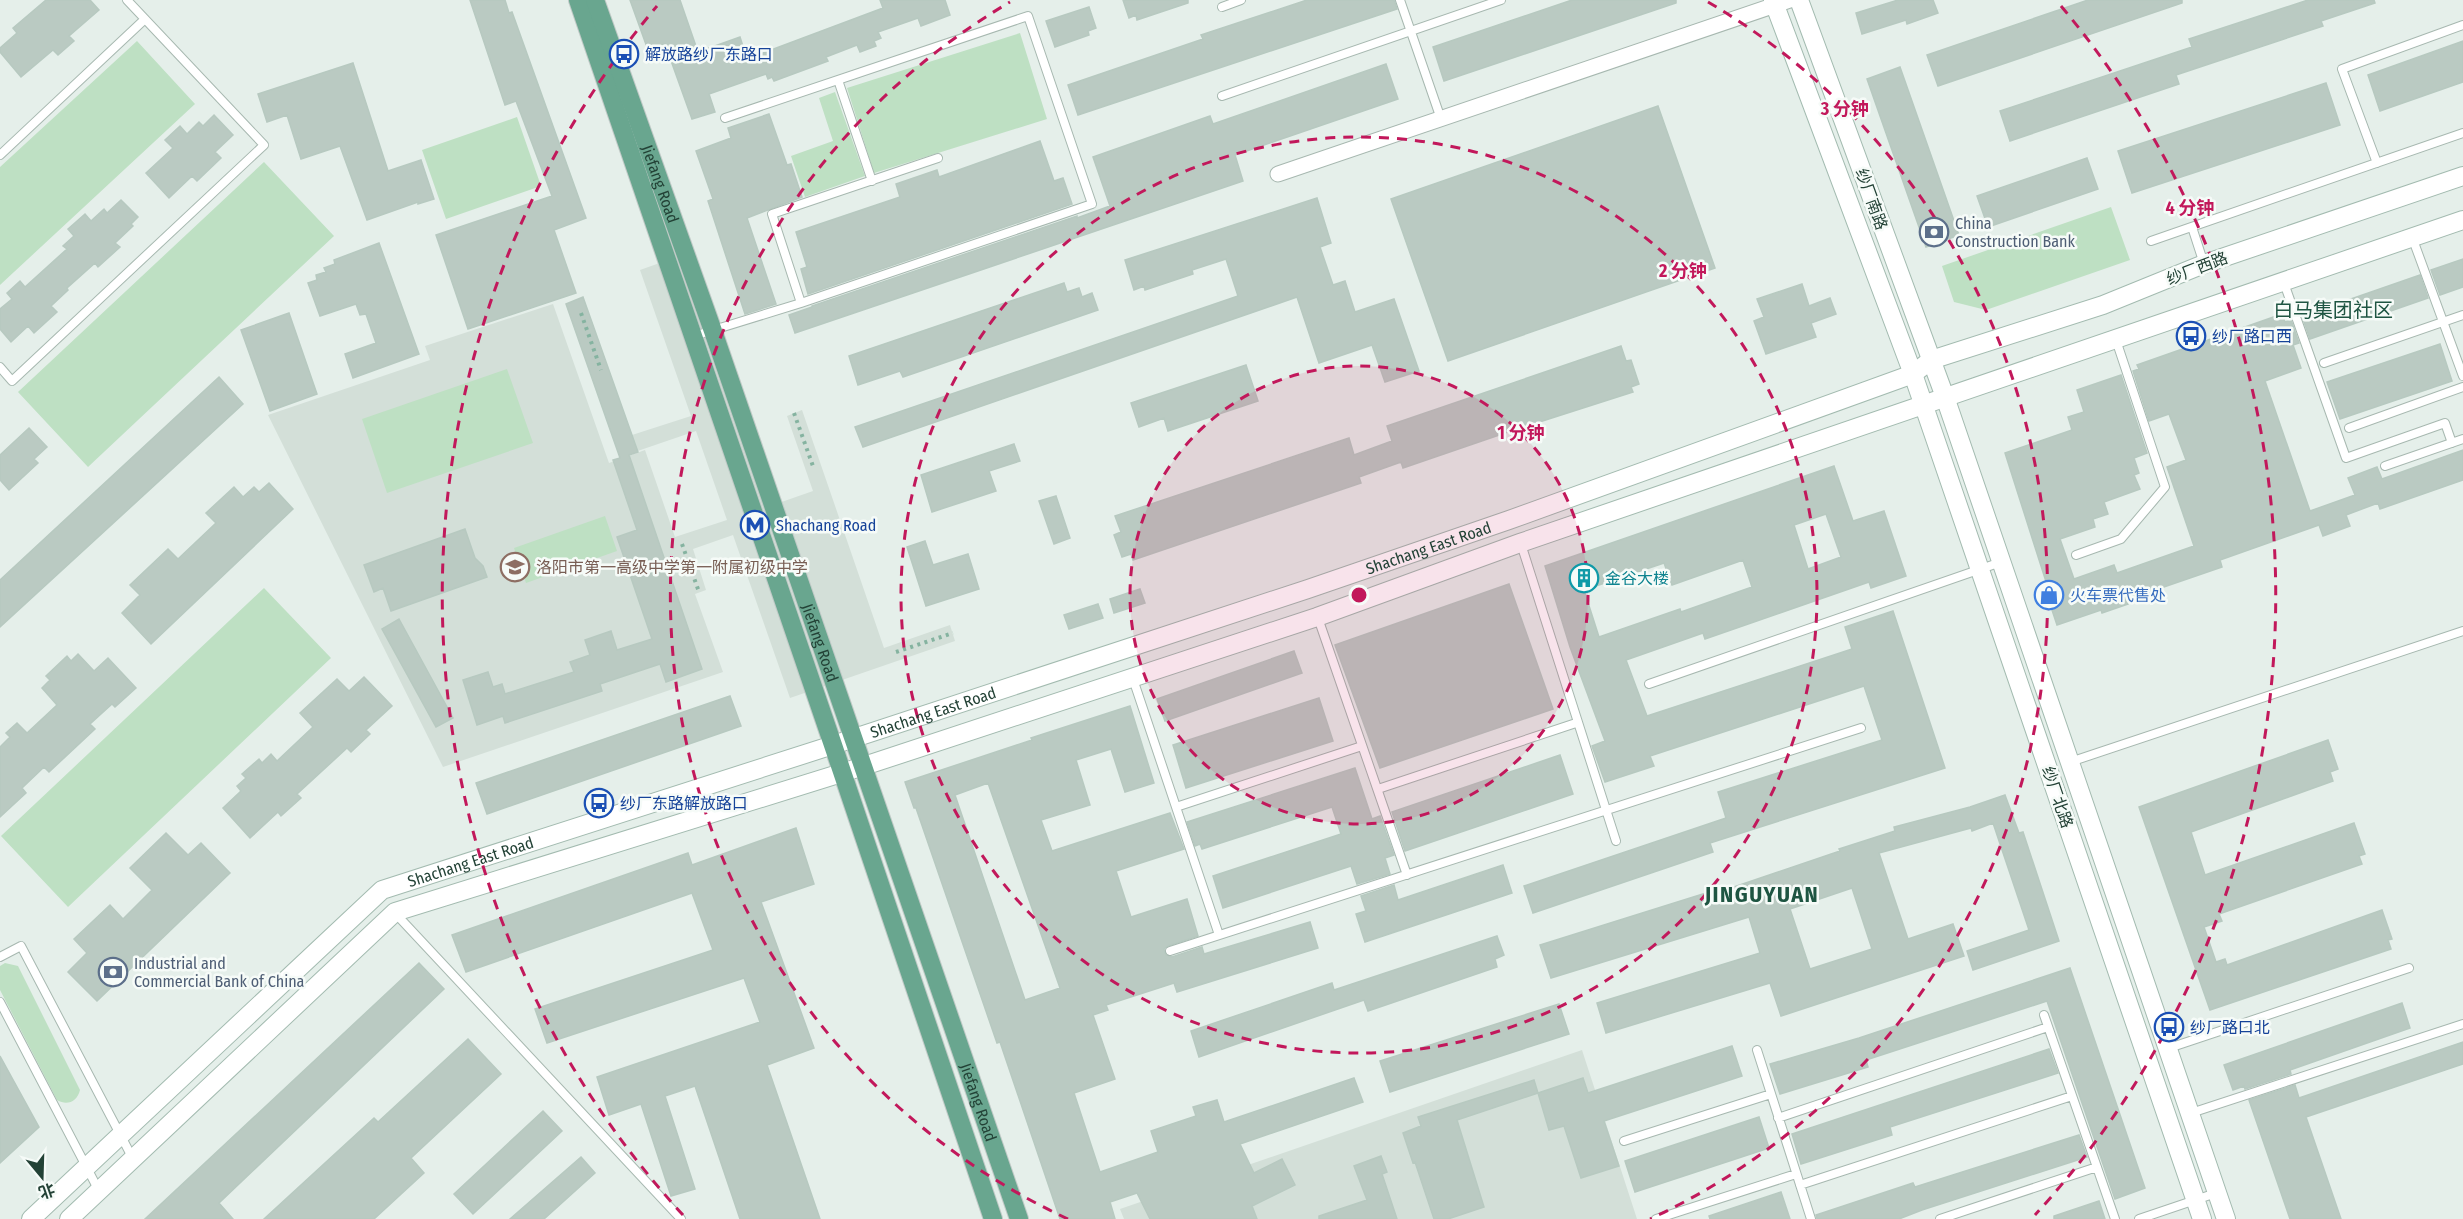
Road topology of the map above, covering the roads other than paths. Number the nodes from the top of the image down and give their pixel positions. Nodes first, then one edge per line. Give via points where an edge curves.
1 (128, 0) edge
2 (578, 0) edge
3 (595, 0) edge
4 (1241, 0) edge
5 (1400, 0) edge
6 (1501, 0) edge
7 (1799, 0) edge
8 (1779, 2) edge
9 (1222, 7) dead end
10 (145, 19) junction
11 (2463, 26) edge
12 (1411, 31) junction
13 (838, 80) junction
14 (1222, 96) dead end
15 (725, 118) dead end
16 (1440, 119) junction
17 (2463, 133) edge
18 (0, 155) edge
19 (938, 159) dead end
20 (2377, 163) junction
21 (1278, 174) dead end
22 (2463, 176) edge
23 (872, 181) junction
24 (2463, 220) edge
25 (2192, 226) junction
26 (2412, 236) junction
27 (2151, 241) dead end
28 (2204, 264) junction
29 (2283, 281) junction
30 (801, 303) junction
31 (2463, 315) edge
32 (2443, 321) junction
33 (713, 331) junction
34 (694, 336) junction
35 (2116, 340) junction
36 (1932, 360) junction
37 (2324, 363) dead end
38 (0, 368) edge
39 (1912, 374) junction
40 (2463, 376) edge
41 (2463, 387) edge
42 (1945, 397) junction
43 (1923, 405) junction
44 (2349, 428) dead end
45 (2463, 439) edge
46 (2452, 443) junction
47 (2385, 466) dead end
48 (1520, 543) junction
49 (2076, 555) dead end
50 (2001, 562) junction
51 (1980, 569) junction
52 (1317, 617) junction
53 (2463, 632) edge
54 (1133, 678) junction
55 (1649, 684) dead end
56 (1576, 723) junction
57 (1861, 728) dead end
58 (854, 738) junction
59 (833, 745) junction
60 (1362, 746) junction
61 (2070, 762) junction
62 (864, 766) junction
63 (842, 772) junction
64 (1378, 789) junction
65 (1176, 807) junction
66 (1605, 811) junction
67 (1616, 841) dead end
68 (1407, 875) junction
69 (395, 912) junction
70 (1219, 935) junction
71 (1170, 951) dead end
72 (0, 957) edge
73 (2409, 968) dead end
74 (0, 1002) edge
75 (2044, 1015) dead end
76 (2463, 1024) edge
77 (2048, 1027) junction
78 (2167, 1048) junction
79 (1757, 1050) dead end
80 (1771, 1094) junction
81 (2072, 1096) junction
82 (2189, 1113) junction
83 (1778, 1118) junction
84 (120, 1135) junction
85 (1624, 1141) dead end
86 (133, 1159) junction
87 (87, 1167) junction
88 (2097, 1167) junction
89 (1796, 1174) junction
90 (1800, 1185) junction
91 (99, 1190) junction
92 (2217, 1193) junction
93 (2196, 1200) junction
94 (31, 1219) edge
95 (69, 1219) edge
96 (681, 1219) edge
97 (993, 1219) edge
98 (1019, 1219) edge
99 (1656, 1219) edge
100 (1811, 1219) edge
101 (1940, 1219) edge
102 (2115, 1219) edge
103 (2139, 1219) edge
104 (2202, 1219) edge
105 (2226, 1219) edge

1 - 10 lane
2 - 34 main road, Jiefang Road
3 - 33 main road, Jiefang Road
4 - 9 lane
5 - 12 lane
6 - 12 lane
7 - 36 main road, 纱厂南路
8 - 16 street
8 - 39 main road, 纱厂南路
10 - 18 lane
10 - 38 lane via 264,145 12,381
11 - 20 lane via 2342,69
12 - 14 lane
12 - 16 lane
13 - 15 lane
13 - 23 lane
13 - 30 lane via 1028,16 1092,204
16 - 21 street
17 - 20 lane
19 - 23 lane
20 - 25 lane
22 - 28 main road, 纱厂西路
23 - 30 lane via 771,214
24 - 26 main road
25 - 27 lane
25 - 28 lane
26 - 29 main road
26 - 32 lane
28 - 36 main road, 纱厂西路 via 2103,305
29 - 35 main road
29 - 46 lane via 2346,458 2445,423
30 - 33 lane
31 - 32 lane
32 - 37 lane
32 - 40 lane
33 - 34 lane
33 - 58 main road, Jiefang Road
34 - 59 main road, Jiefang Road
35 - 42 main road
35 - 49 lane via 2165,487 2121,539
36 - 39 main road, Shachang East Road
36 - 42 main road, 纱厂南路
39 - 43 main road, 纱厂北路
39 - 58 main road, Shachang East Road via 1509,520
41 - 44 lane
42 - 43 main road, Shachang East Road
42 - 50 main road, 纱厂北路
43 - 48 main road, Shachang East Road
43 - 51 main road, 纱厂北路
45 - 46 lane
46 - 47 lane
48 - 52 main road, Shachang East Road
48 - 56 lane
50 - 51 lane
50 - 61 main road, 纱厂北路
51 - 55 lane
51 - 93 main road, 纱厂北路
52 - 54 main road, Shachang East Road
52 - 60 lane
53 - 61 lane
54 - 62 main road, Shachang East Road
54 - 65 lane
56 - 64 lane
56 - 66 lane
57 - 66 lane
58 - 59 main road, Shachang East Road
58 - 62 main road, Jiefang Road
59 - 63 main road, Jiefang Road
59 - 84 main road, Shachang East Road via 382,890
60 - 64 lane
60 - 65 lane
61 - 78 main road, 纱厂北路
62 - 63 main road, Shachang East Road
62 - 98 main road, Jiefang Road
63 - 69 main road, Shachang East Road
63 - 97 main road, Jiefang Road
64 - 68 lane
65 - 70 lane
66 - 67 lane
66 - 68 lane
68 - 70 lane
69 - 86 main road, Shachang East Road
69 - 96 lane
70 - 71 lane
72 - 84 lane via 21,946
73 - 78 lane
74 - 87 lane
75 - 77 lane
76 - 82 lane
77 - 81 lane
77 - 83 lane
78 - 82 main road, 纱厂北路
79 - 80 lane
80 - 83 lane
80 - 85 lane
81 - 88 lane
81 - 90 lane
82 - 92 main road, 纱厂北路
83 - 89 lane
84 - 86 lane
84 - 87 main road, Shachang East Road
86 - 91 main road, Shachang East Road
87 - 91 lane
87 - 94 main road, Shachang East Road
88 - 101 lane
88 - 102 lane
89 - 90 lane
89 - 99 lane
90 - 100 lane
91 - 95 main road, Shachang East Road
92 - 93 lane
92 - 105 main road, 纱厂北路
93 - 103 lane
93 - 104 main road, 纱厂北路

